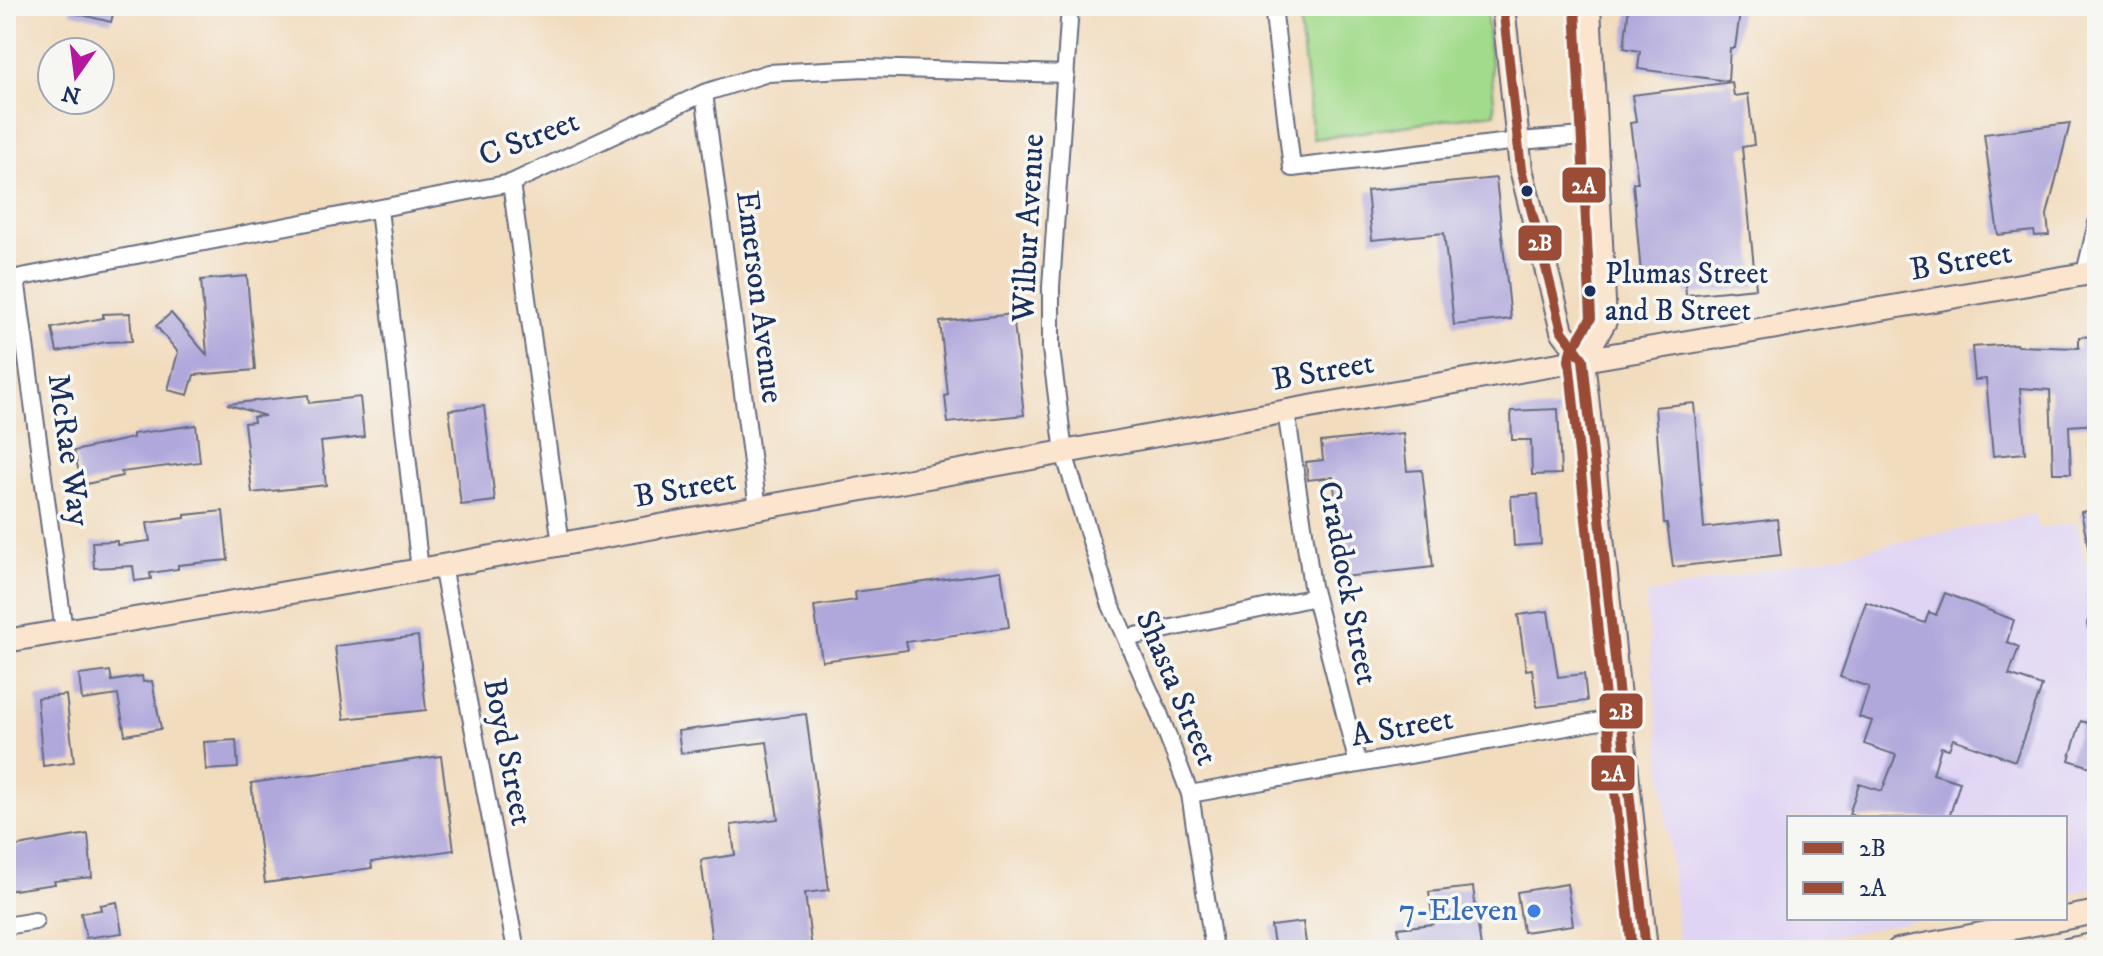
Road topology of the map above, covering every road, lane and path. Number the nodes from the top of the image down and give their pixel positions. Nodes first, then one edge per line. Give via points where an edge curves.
1 (1070, 6) edge
2 (1273, 6) edge
3 (1503, 6) edge
4 (1589, 6) edge
5 (1066, 74) junction
6 (704, 93) junction
7 (1598, 135) junction
8 (1518, 141) junction
9 (511, 183) junction
10 (379, 209) junction
11 (2097, 223) edge
12 (2091, 272) edge
13 (11, 279) edge
14 (1583, 359) junction
15 (1286, 411) junction
16 (1064, 453) junction
17 (758, 509) junction
18 (561, 544) junction
19 (442, 566) junction
20 (420, 570) junction
21 (1315, 597) junction
22 (64, 631) junction
23 (1126, 638) junction
24 (6, 641) edge
25 (1623, 717) junction
26 (1358, 764) junction
27 (1190, 794) junction
28 (2097, 912) edge
29 (2067, 918) edge
30 (2055, 920) edge
31 (35, 921) dead end
32 (6, 926) edge
33 (2097, 944) edge
34 (516, 950) edge
35 (1214, 950) edge
36 (1646, 950) edge
37 (1898, 950) edge
38 (2067, 950) edge

1 - 5 street, Wilbur Avenue
2 - 8 street via 1292,168
3 - 8 street
4 - 7 street
5 - 6 street, C Street via 865,68 768,73
5 - 16 street, Wilbur Avenue via 1051,287 1051,349
6 - 9 street, C Street
6 - 17 street, Emerson Avenue
7 - 8 street
7 - 14 street via 1605,321
8 - 14 street via 1562,331
9 - 10 street, C Street
9 - 18 street
10 - 13 street, C Street
10 - 20 street
11 - 12 street
12 - 14 street, B Street
13 - 22 street, McRae Way
14 - 15 street, B Street
14 - 25 street
15 - 16 street, B Street
15 - 21 street, Craddock Street
16 - 17 street, B Street
16 - 23 street, Shasta Street via 1110,603
17 - 18 street, B Street
18 - 19 street, B Street
19 - 20 street, B Street
19 - 34 street, Boyd Street
20 - 22 street, B Street
21 - 23 street
21 - 26 street, Craddock Street
22 - 24 street, B Street
23 - 27 street, Shasta Street
25 - 26 street, A Street
25 - 36 street
26 - 27 street, A Street
27 - 35 street, Shasta Street
28 - 29 street
30 - 37 street
31 - 32 street
33 - 38 street

